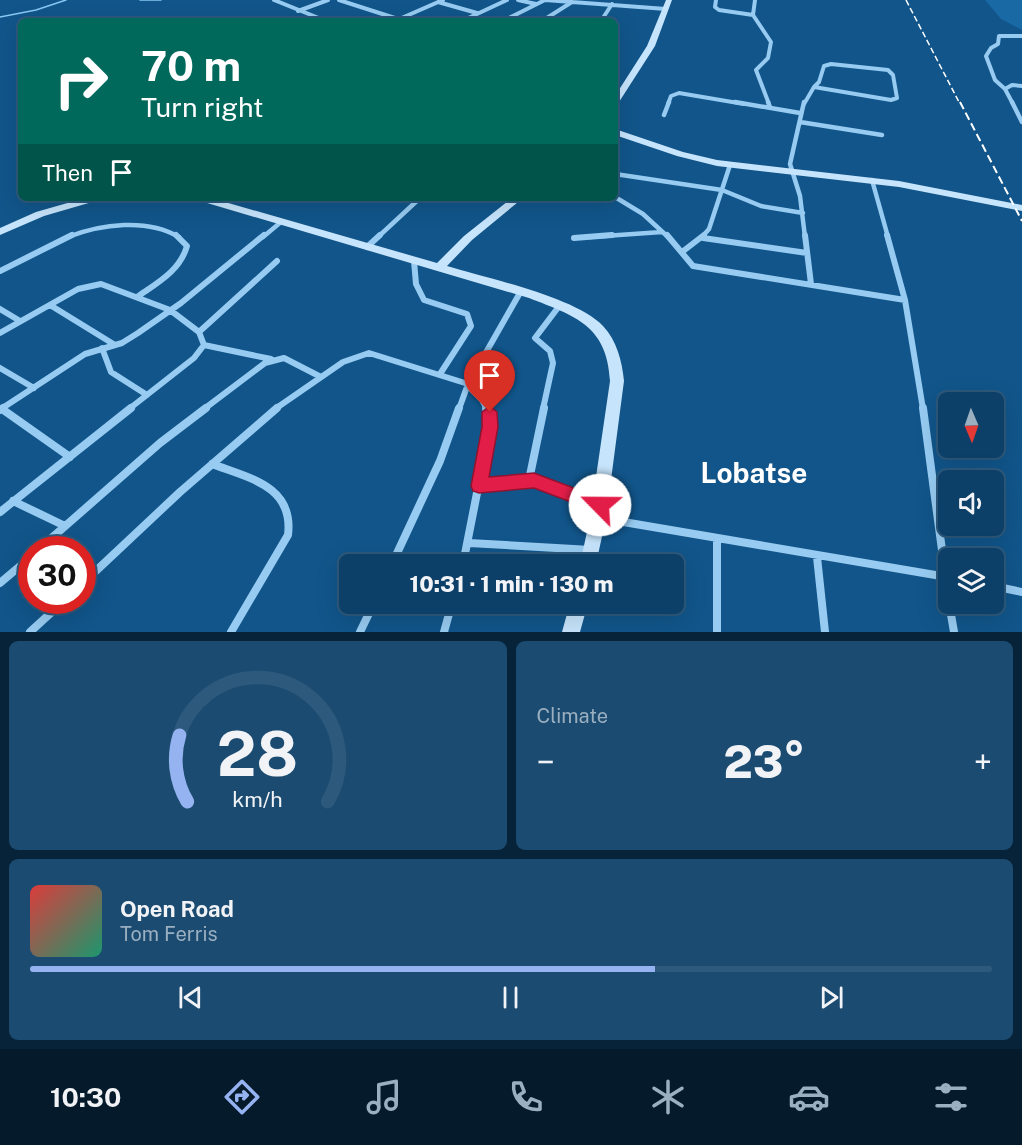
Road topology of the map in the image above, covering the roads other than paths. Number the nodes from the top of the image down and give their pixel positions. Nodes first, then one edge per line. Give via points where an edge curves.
1 (274, 0) edge
2 (328, 0) edge
3 (339, 0) edge
4 (443, 0) edge
5 (507, 0) edge
6 (518, 0) edge
7 (545, 0) edge
8 (669, 0) edge
9 (716, 0) edge
10 (755, 0) edge
11 (438, 2) junction
12 (572, 2) junction
13 (537, 4) junction
14 (612, 4) junction
15 (666, 9) junction
16 (298, 11) junction
17 (478, 14) junction
18 (753, 15) junction
19 (318, 18) edge
20 (390, 18) edge
21 (401, 18) edge
22 (469, 18) edge
23 (509, 18) edge
24 (547, 18) edge
25 (603, 18) edge
26 (1022, 36) edge
27 (1022, 86) edge
28 (814, 87) junction
29 (1005, 89) junction
30 (618, 98) edge
31 (770, 107) junction
32 (800, 113) junction
33 (664, 115) dead end
34 (800, 122) junction
35 (1022, 122) edge
36 (618, 133) edge
37 (882, 135) dead end
38 (618, 139) edge
39 (633, 139) junction
40 (730, 165) junction
41 (794, 172) junction
42 (618, 174) edge
43 (872, 180) junction
44 (722, 190) junction
45 (618, 198) edge
46 (86, 201) edge
47 (210, 201) edge
48 (417, 201) edge
49 (514, 201) edge
50 (1022, 208) edge
51 (802, 213) junction
52 (281, 222) junction
53 (0, 232) edge
54 (662, 232) junction
55 (574, 238) dead end
56 (703, 238) junction
57 (367, 247) junction
58 (456, 251) junction
59 (682, 252) junction
60 (807, 253) junction
61 (277, 261) dead end
62 (415, 261) junction
63 (439, 268) junction
64 (0, 271) edge
65 (458, 274) junction
66 (811, 284) junction
67 (521, 291) junction
68 (137, 297) junction
69 (905, 300) junction
70 (50, 305) junction
71 (560, 305) junction
72 (0, 309) edge
73 (170, 310) junction
74 (20, 321) junction
75 (199, 332) junction
76 (0, 333) edge
77 (115, 345) junction
78 (204, 345) junction
79 (102, 348) junction
80 (272, 359) junction
81 (0, 368) edge
82 (440, 374) junction
83 (319, 376) junction
84 (468, 384) junction
85 (34, 388) junction
86 (147, 395) junction
87 (1, 410) edge
88 (70, 457) junction
89 (212, 464) junction
90 (529, 480) junction
91 (479, 486) junction
92 (13, 501) junction
93 (599, 511) junction
94 (0, 512) edge
95 (65, 526) junction
96 (54, 536) edge
97 (717, 539) junction
98 (469, 543) junction
99 (942, 548) edge
100 (592, 550) junction
101 (397, 554) edge
102 (466, 554) edge
103 (591, 554) edge
104 (817, 556) junction
105 (18, 568) edge
106 (96, 571) edge
107 (938, 576) edge
108 (0, 583) edge
109 (1004, 588) edge
110 (1022, 592) edge
111 (50, 614) edge
112 (369, 614) edge
113 (449, 614) edge
114 (576, 614) edge
115 (951, 614) edge
116 (30, 632) edge
117 (231, 632) edge
118 (360, 632) edge
119 (444, 632) edge
120 (571, 632) edge
121 (717, 632) edge
122 (825, 632) edge
123 (954, 632) edge

1 - 16 street
2 - 16 street
3 - 20 street
4 - 11 street
5 - 17 street
6 - 13 street
7 - 12 street
7 - 13 street
8 - 15 street
9 - 18 street via 719,10
10 - 18 street
11 - 17 street
11 - 21 street
12 - 14 street
12 - 24 street
13 - 23 street
14 - 15 street
14 - 25 street
15 - 30 street via 639,66
16 - 19 street
17 - 22 street
18 - 31 street via 771,42 768,58 756,70
26 - 29 street via 999,36 998,44 986,56 995,80
27 - 29 street
28 - 28 street via 891,100 897,98 892,73 882,69 826,64
28 - 32 street
29 - 35 street
31 - 32 street
31 - 33 street via 675,93
32 - 34 street
34 - 37 street
34 - 41 street via 790,164
36 - 39 street
38 - 39 street
39 - 40 street
40 - 41 street
40 - 44 street
41 - 43 street
41 - 51 street
42 - 44 street
43 - 50 street
43 - 69 street
44 - 51 street via 761,206
44 - 56 street
45 - 54 street
46 - 53 street via 40,214
47 - 52 street
48 - 57 street
49 - 58 street
51 - 60 street
52 - 57 street
52 - 73 street
54 - 55 street
54 - 59 street
56 - 59 street
56 - 60 street
57 - 62 street
58 - 62 street
58 - 63 street
58 - 65 street
59 - 66 street via 689,263 700,268
60 - 66 street
61 - 75 street
62 - 63 street
62 - 82 street via 416,284 424,300 467,315 471,320
63 - 65 street
64 - 68 street via 50,243 91,228 130,224 176,234 187,246 186,255
65 - 67 street
66 - 69 street
67 - 71 street
67 - 84 street
68 - 70 street via 92,284
68 - 73 street
69 - 99 street
70 - 74 street
70 - 77 street
71 - 90 street via 536,338 550,351 553,363
71 - 93 street via 598,328 616,365
72 - 74 street
73 - 75 street
73 - 77 street
74 - 76 street
75 - 78 street
77 - 79 street
78 - 80 street
78 - 86 street via 194,358
79 - 85 street
79 - 86 street via 103,364 109,372
80 - 83 street via 288,359
80 - 95 street via 160,443
81 - 85 street
82 - 83 street via 369,353
82 - 84 street
83 - 89 street
84 - 91 street via 490,412
84 - 101 street via 440,461
85 - 87 street
86 - 88 street
87 - 88 street
88 - 92 street
89 - 106 street
89 - 117 street via 270,488 288,506 292,521 288,535
90 - 91 street
90 - 93 street via 549,484
91 - 98 street
92 - 94 street
92 - 95 street
93 - 97 street
93 - 100 street
95 - 96 street
97 - 104 street
97 - 121 street
98 - 100 street
98 - 102 street
100 - 103 street
104 - 107 street
104 - 122 street
105 - 108 street
109 - 110 street
111 - 116 street
112 - 118 street
113 - 119 street
114 - 120 street
115 - 123 street

